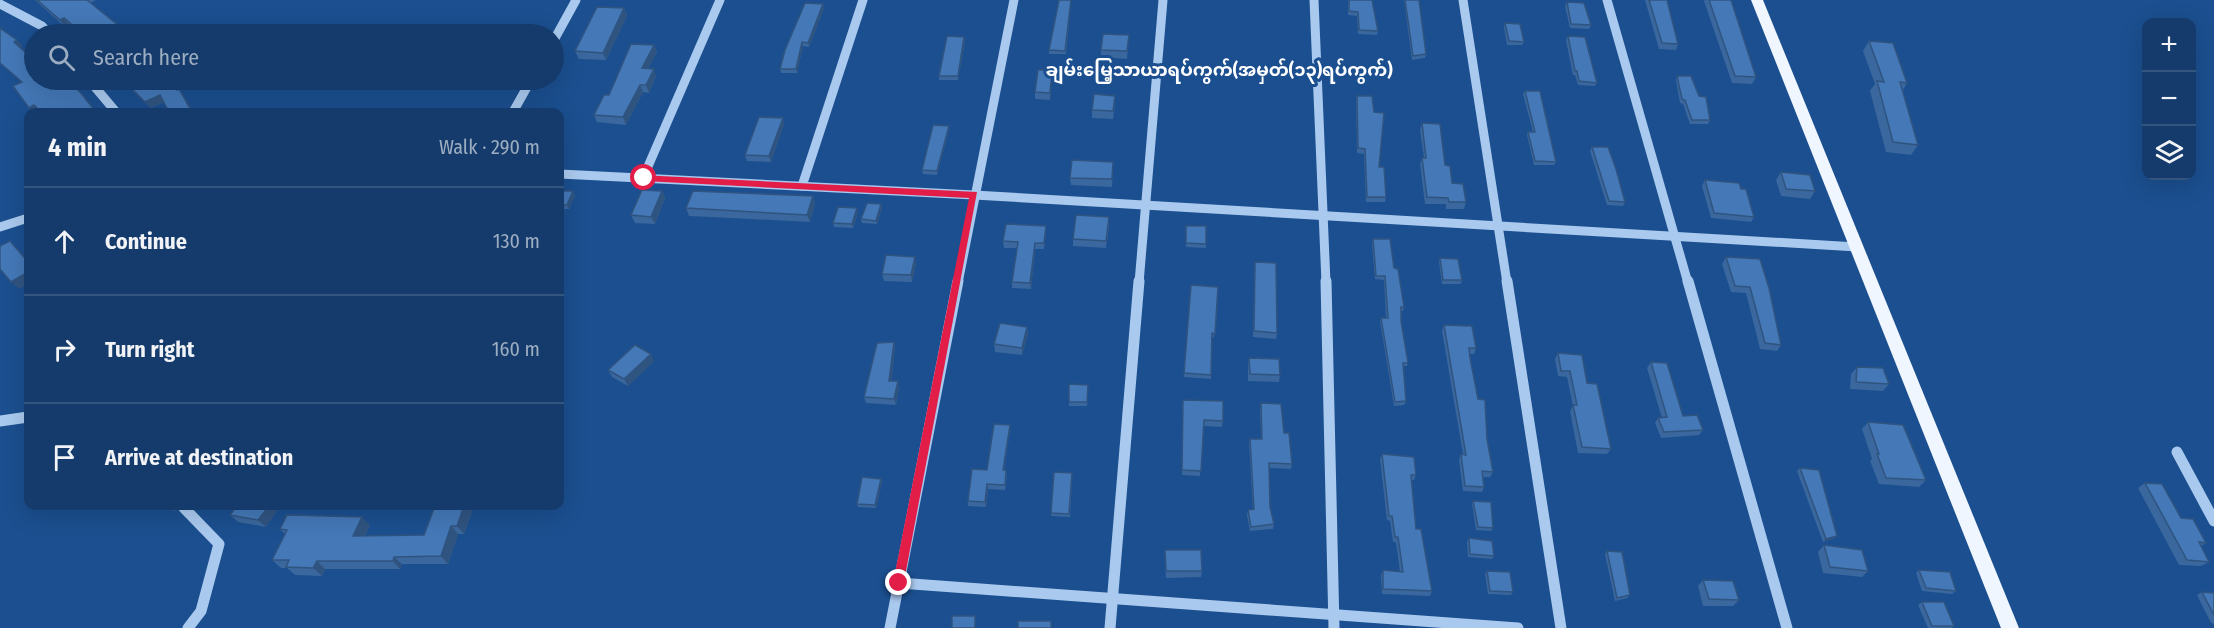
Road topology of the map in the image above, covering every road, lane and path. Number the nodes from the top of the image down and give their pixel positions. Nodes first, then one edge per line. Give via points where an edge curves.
1 (576, 0) edge
2 (720, 0) edge
3 (863, 0) edge
4 (1014, 0) edge
5 (1163, 0) edge
6 (1314, 0) edge
7 (1463, 0) edge
8 (1608, 0) edge
9 (1758, 0) edge
10 (0, 4) edge
11 (38, 24) edge
12 (563, 24) edge
13 (97, 90) edge
14 (525, 90) edge
15 (113, 108) edge
16 (515, 108) edge
17 (564, 174) edge
18 (644, 178) junction
19 (802, 186) junction
20 (974, 195) junction
21 (1147, 205) junction
22 (1325, 215) junction
23 (24, 219) edge
24 (1498, 226) junction
25 (0, 227) edge
26 (1673, 236) junction
27 (1857, 247) junction
28 (24, 418) edge
29 (0, 421) edge
30 (2177, 452) dead end
31 (186, 510) edge
32 (2214, 521) edge
33 (899, 583) junction
34 (1112, 600) junction
35 (1334, 613) junction
36 (188, 628) edge
37 (890, 628) edge
38 (1110, 628) edge
39 (1334, 628) edge
40 (1518, 628) edge
41 (1561, 628) edge
42 (1787, 628) edge
43 (2010, 628) edge

1 - 12 street
2 - 18 street
3 - 19 street
4 - 20 street
5 - 21 street
6 - 22 street
7 - 24 street
8 - 26 street
9 - 27 main road
10 - 11 street
13 - 15 street
14 - 16 street
17 - 18 street
18 - 19 street
19 - 20 street
20 - 21 street
20 - 33 street
21 - 22 street
21 - 34 street
22 - 24 street
22 - 35 street
23 - 25 street
24 - 26 street
24 - 41 street
26 - 27 street
26 - 42 street
27 - 43 main road
28 - 29 street
30 - 32 street
31 - 36 street via 219,544 201,611
33 - 34 street
33 - 37 street
34 - 35 street
34 - 38 street
35 - 39 street
35 - 40 street

